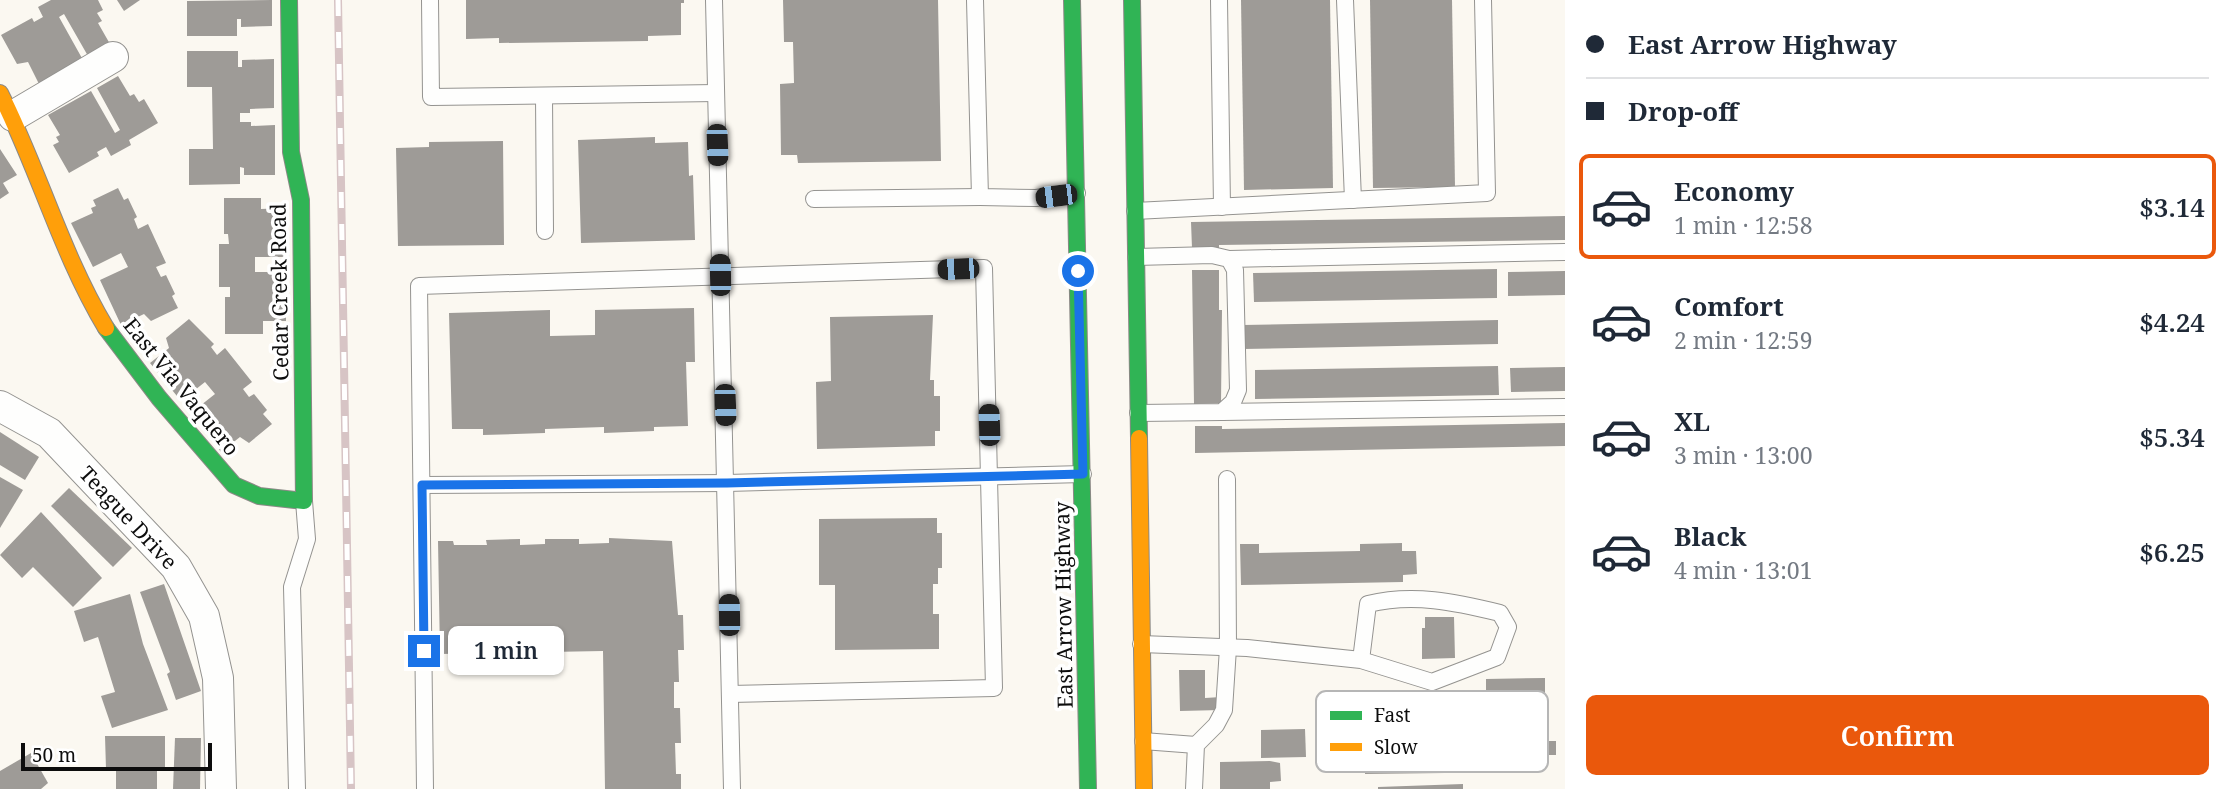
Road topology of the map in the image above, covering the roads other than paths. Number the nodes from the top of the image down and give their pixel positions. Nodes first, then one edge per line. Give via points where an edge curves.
1 (289, 0) edge
2 (430, 0) edge
3 (714, 0) edge
4 (975, 0) edge
5 (1072, 0) edge
6 (1132, 0) edge
7 (1219, 0) edge
8 (1345, 0) edge
9 (1483, 0) edge
10 (113, 57) dead end
11 (716, 93) junction
12 (544, 96) junction
13 (6, 104) edge
14 (1077, 193) junction
15 (980, 197) junction
16 (814, 199) dead end
17 (1353, 200) junction
18 (1222, 207) junction
19 (1135, 211) junction
20 (545, 231) dead end
21 (1565, 252) edge
22 (1136, 257) junction
23 (1229, 259) junction
24 (720, 275) junction
25 (0, 406) edge
26 (1565, 407) edge
27 (1222, 412) junction
28 (1138, 413) junction
29 (1083, 474) junction
30 (991, 477) junction
31 (1227, 479) dead end
32 (727, 483) junction
33 (422, 485) junction
34 (304, 501) junction
35 (1141, 644) junction
36 (1228, 648) junction
37 (1361, 660) junction
38 (730, 694) junction
39 (1143, 741) junction
40 (1196, 745) junction
41 (221, 789) edge
42 (297, 789) edge
43 (425, 789) edge
44 (732, 789) edge
45 (1088, 789) edge
46 (1144, 789) edge
47 (1194, 789) edge

1 - 34 main road, Cedar Creek Road via 291,152 301,200
2 - 12 lane via 431,97
3 - 11 lane
4 - 15 lane
5 - 14 main road, East Arrow Highway
6 - 19 main road
7 - 18 lane
8 - 17 lane
9 - 17 lane via 1487,193
10 - 13 street
11 - 12 lane
11 - 24 lane
12 - 20 lane
13 - 34 main road, East Via Vaquero via 91,303 124,355 234,485 247,494
14 - 15 lane
14 - 29 main road, East Arrow Highway
15 - 16 lane
17 - 18 lane
18 - 19 lane
19 - 22 main road
21 - 23 lane
22 - 23 lane via 1212,255
22 - 28 main road
23 - 27 lane via 1235,270 1238,390
24 - 30 lane via 984,268
24 - 32 lane
24 - 33 lane via 419,286
25 - 41 street, Teague Drive via 49,433 176,567 204,616 218,678
26 - 27 lane
27 - 28 lane
28 - 35 main road
29 - 30 lane
29 - 45 main road, East Arrow Highway
30 - 32 lane
30 - 38 lane via 994,688
31 - 36 lane
32 - 33 lane
32 - 38 lane
33 - 43 lane
34 - 42 lane via 307,539 292,587
35 - 36 lane
35 - 39 main road
36 - 37 lane
36 - 40 lane via 1224,710
37 - 37 lane via 1432,682 1497,657 1508,627 1500,613 1450,601 1397,597 1368,604
38 - 44 lane
39 - 40 lane
39 - 46 main road
40 - 47 lane

